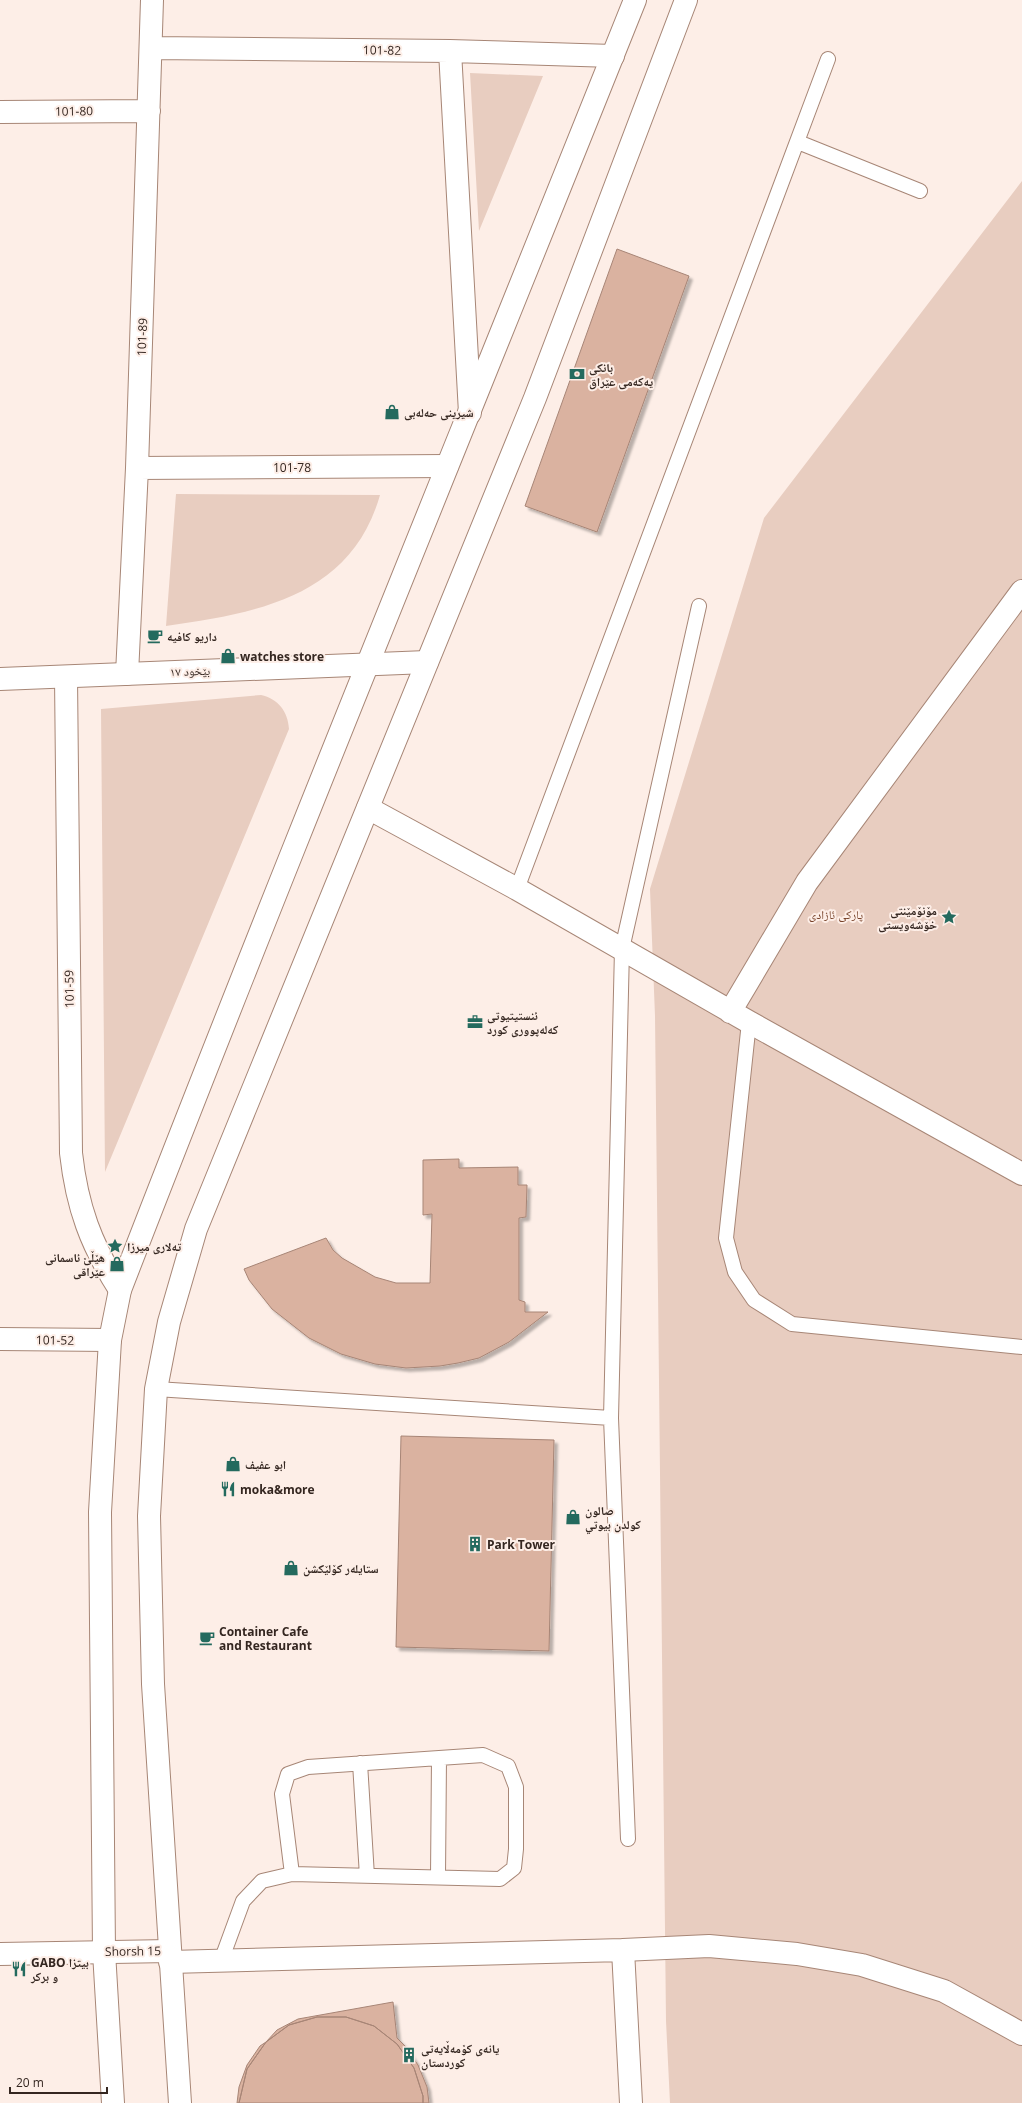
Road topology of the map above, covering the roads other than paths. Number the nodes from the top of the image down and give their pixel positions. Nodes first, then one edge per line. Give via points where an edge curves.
1 (152, 0) edge
2 (635, 0) edge
3 (686, 0) edge
4 (150, 48) junction
5 (450, 51) junction
6 (613, 56) junction
7 (828, 59) dead end
8 (149, 111) junction
9 (0, 112) edge
10 (798, 142) junction
11 (920, 191) dead end
12 (470, 413) junction
13 (447, 466) junction
14 (137, 468) junction
15 (1022, 591) edge
16 (699, 606) dead end
17 (427, 662) junction
18 (366, 664) junction
19 (127, 674) junction
20 (66, 677) junction
21 (0, 679) edge
22 (368, 808) junction
23 (517, 889) junction
24 (622, 949) junction
25 (739, 1017) junction
26 (1022, 1174) edge
27 (120, 1290) junction
28 (0, 1339) edge
29 (110, 1340) junction
30 (1022, 1347) edge
31 (156, 1389) junction
32 (612, 1418) junction
33 (438, 1758) junction
34 (360, 1763) junction
35 (628, 1839) dead end
36 (292, 1874) junction
37 (367, 1876) junction
38 (438, 1877) junction
39 (623, 1950) junction
40 (104, 1952) junction
41 (0, 1954) edge
42 (170, 1956) junction
43 (221, 1961) junction
44 (1022, 2034) edge
45 (113, 2103) edge
46 (180, 2103) edge
47 (631, 2103) edge

1 - 4 street, 101-89
2 - 6 street
3 - 17 street via 535,398
4 - 5 street, 101-82
4 - 8 street, 101-89
5 - 6 street, 101-82
5 - 12 street
6 - 12 street
7 - 10 lane
8 - 9 street, 101-80
8 - 14 street, 101-89
10 - 11 lane
10 - 23 lane
12 - 13 street
13 - 14 street, 101-78
13 - 18 street
14 - 19 street, 101-89
15 - 25 street via 807,882
16 - 24 lane
17 - 18 street, بێخود ١٧
17 - 22 street
18 - 19 street, بێخود ١٧
18 - 27 street
19 - 20 street, بێخود ١٧
20 - 21 street, بێخود ١٧
20 - 27 street, 101-59 via 71,1153 78,1202 86,1225 95,1248
22 - 23 street
22 - 31 street via 196,1229 169,1322
23 - 24 street
24 - 25 street
24 - 32 lane
25 - 26 street
25 - 30 lane via 726,1238 735,1272 754,1300 792,1324
27 - 29 street
28 - 29 street, 101-52
29 - 40 street via 100,1512
31 - 32 lane
31 - 42 street via 149,1516 153,1684
32 - 35 lane
33 - 34 lane
33 - 38 lane
33 - 38 lane via 483,1755 508,1766 516,1787 516,1849 514,1868 500,1878
34 - 36 lane via 308,1767 288,1774 282,1794
34 - 37 lane
36 - 37 lane
36 - 43 lane via 262,1881 243,1901
37 - 38 lane
39 - 43 street, Shorsh 15
39 - 44 street, Shorsh 15 via 709,1946 797,1954 862,1966 944,1991
39 - 47 street
40 - 41 street, Shorsh 15
40 - 42 street, Shorsh 15
40 - 45 street
42 - 43 street, Shorsh 15
42 - 46 street

